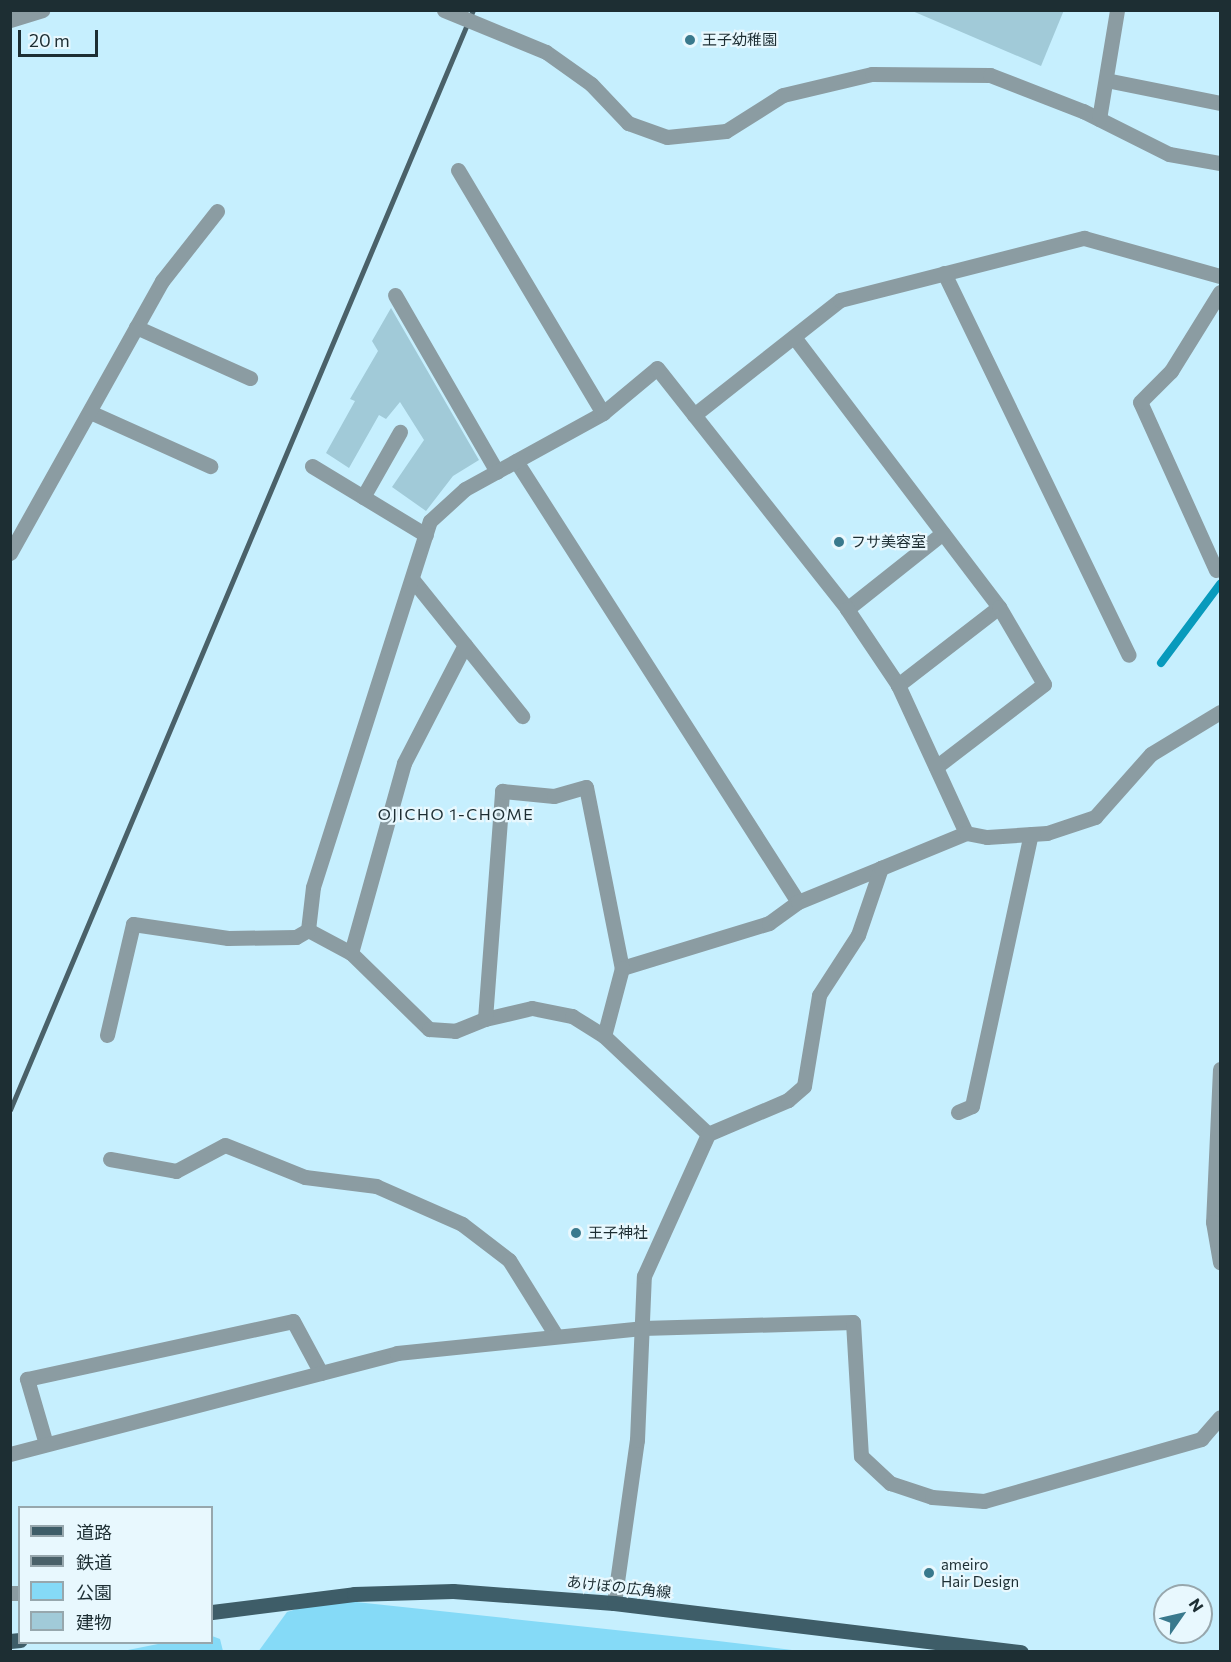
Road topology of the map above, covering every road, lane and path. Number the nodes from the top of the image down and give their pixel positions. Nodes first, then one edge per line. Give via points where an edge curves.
1 (42, 10) edge
2 (444, 10) edge
3 (1117, 10) edge
4 (11, 19) edge
5 (1106, 80) junction
6 (1221, 103) edge
7 (1099, 120) junction
8 (1221, 163) edge
9 (458, 170) dead end
10 (217, 211) dead end
11 (944, 273) junction
12 (1221, 276) edge
13 (1221, 292) edge
14 (395, 295) dead end
15 (136, 327) junction
16 (794, 337) junction
17 (250, 378) dead end
18 (90, 412) junction
19 (603, 413) junction
20 (694, 415) junction
21 (400, 432) dead end
22 (516, 461) junction
23 (210, 466) dead end
24 (312, 466) dead end
25 (497, 472) junction
26 (363, 497) junction
27 (943, 533) junction
28 (426, 535) junction
29 (10, 553) edge
30 (1216, 570) dead end
31 (412, 579) junction
32 (999, 607) junction
33 (847, 609) junction
34 (465, 645) junction
35 (1129, 655) dead end
36 (897, 685) junction
37 (1221, 712) edge
38 (522, 716) dead end
39 (936, 767) junction
40 (966, 833) junction
41 (1031, 834) junction
42 (881, 868) junction
43 (798, 902) junction
44 (308, 930) junction
45 (351, 952) junction
46 (622, 968) junction
47 (485, 1019) junction
48 (107, 1035) dead end
49 (604, 1036) junction
50 (1221, 1069) edge
51 (958, 1112) dead end
52 (708, 1134) junction
53 (110, 1159) dead end
54 (1221, 1262) edge
55 (642, 1328) junction
56 (555, 1334) junction
57 (321, 1373) junction
58 (1221, 1417) edge
59 (46, 1444) junction
60 (10, 1454) edge
61 (614, 1603) junction
62 (213, 1612) edge
63 (1021, 1652) edge

1 - 4 street
2 - 7 street, bridge via 546,52 591,84 628,123 667,137 726,131 783,95 872,74 990,75
3 - 5 street
5 - 6 street
5 - 7 street
7 - 8 street via 1169,154
9 - 19 street
10 - 15 street via 162,280
11 - 12 street via 1084,238
11 - 16 street via 840,300
11 - 35 street
13 - 30 street via 1171,371 1140,402
14 - 25 street
15 - 17 street
15 - 18 street
16 - 20 street
16 - 27 street
18 - 23 street
18 - 29 street
19 - 20 street via 657,368
19 - 22 street
20 - 33 street
21 - 26 street
22 - 25 street
22 - 43 street
24 - 26 street
25 - 28 street via 465,489 430,521
26 - 28 street
27 - 32 street
27 - 33 street
28 - 31 street
31 - 34 street
31 - 44 street via 314,887
32 - 36 street
32 - 39 street via 1044,684
33 - 36 street
34 - 38 street
34 - 45 street via 404,763
36 - 39 street
37 - 41 street via 1151,754 1095,817
39 - 40 street
40 - 41 street via 987,837
40 - 42 street
41 - 51 street via 972,1106
42 - 43 street
42 - 52 street via 858,935 819,995 804,1086 788,1100
43 - 46 street via 769,924
44 - 45 street
44 - 48 street via 296,937 228,938 133,924
45 - 47 street via 429,1029 455,1031
46 - 47 street via 586,787 554,796 502,790
46 - 49 street
47 - 49 street via 532,1008 572,1016
49 - 52 street
50 - 54 street via 1213,1222
52 - 55 street via 644,1276
53 - 56 street via 176,1171 225,1145 305,1177 375,1186 462,1224 509,1260
55 - 56 street
55 - 58 street via 853,1322 861,1455 890,1483 932,1497 984,1501 1201,1439
55 - 61 street via 637,1440
56 - 57 street via 397,1353
57 - 59 street
57 - 59 street via 293,1321 27,1379
59 - 60 street
61 - 62 main road, あけぼの広角線 via 453,1591 354,1594
61 - 63 main road, あけぼの広角線

